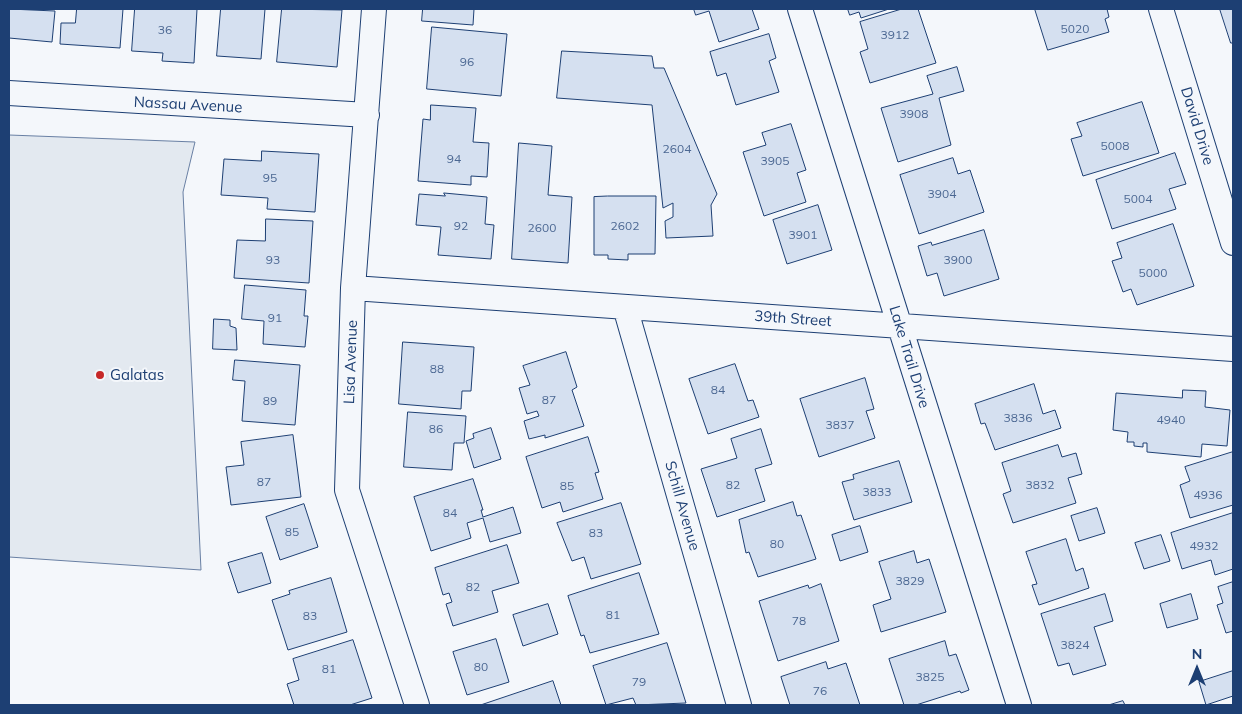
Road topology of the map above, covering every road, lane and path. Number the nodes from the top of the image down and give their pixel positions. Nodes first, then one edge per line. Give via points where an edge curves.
1 (374, 9) edge
2 (800, 9) edge
3 (1161, 9) edge
4 (9, 93) edge
5 (367, 115) junction
6 (1233, 243) edge
7 (353, 288) junction
8 (625, 307) junction
9 (900, 326) junction
10 (1233, 350) edge
11 (418, 705) edge
12 (739, 705) edge
13 (1019, 705) edge

1 - 5 street, Lisa Avenue
2 - 9 street, Lake Trail Drive
3 - 6 street, David Drive
4 - 5 street, Nassau Avenue
5 - 7 street, Lisa Avenue
7 - 8 street, 39th Street
7 - 11 street, Lisa Avenue via 347,490
8 - 9 street, 39th Street
8 - 12 street, Schill Avenue
9 - 10 street, 39th Street
9 - 13 street, Lake Trail Drive

